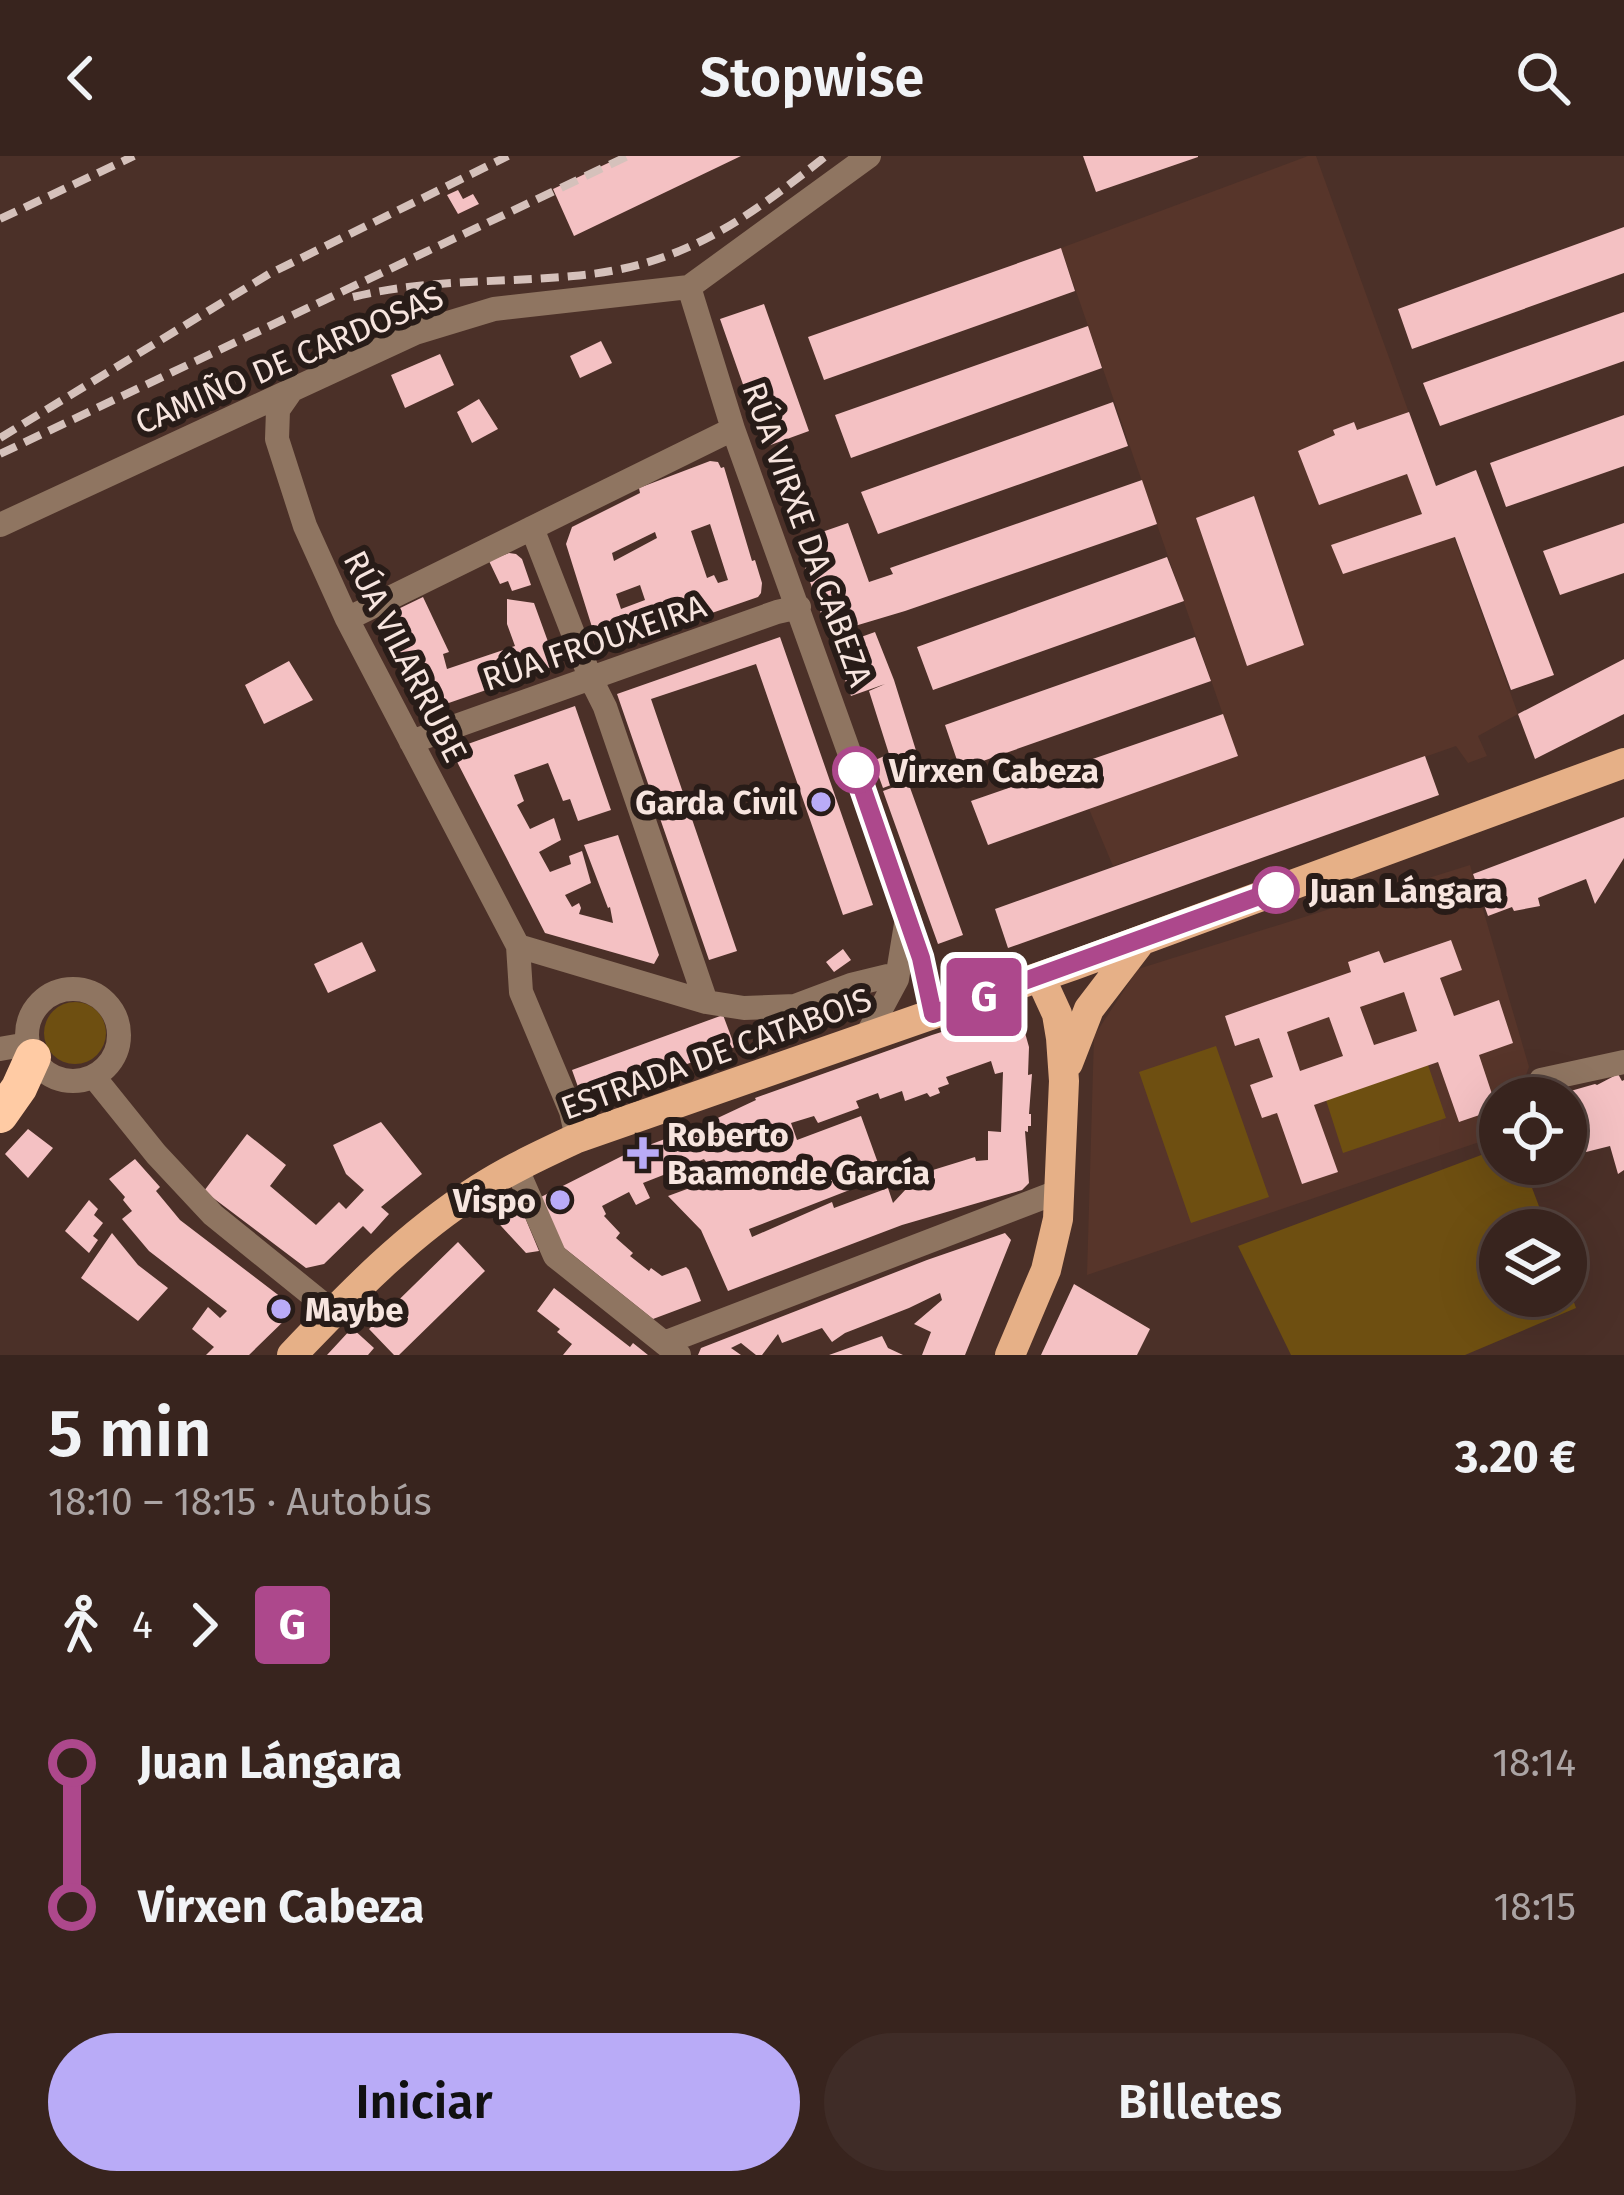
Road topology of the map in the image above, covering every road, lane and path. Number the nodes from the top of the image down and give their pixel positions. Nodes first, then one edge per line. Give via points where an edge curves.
1 (869, 156) edge
2 (688, 287) junction
3 (294, 387) junction
4 (733, 429) junction
5 (0, 525) edge
6 (532, 528) junction
7 (799, 608) junction
8 (347, 619) junction
9 (590, 677) junction
10 (411, 742) junction
11 (1624, 763) edge
12 (908, 916) junction
13 (1142, 940) junction
14 (518, 946) junction
15 (1074, 965) junction
16 (1040, 977) junction
17 (897, 979) junction
18 (706, 1002) junction
19 (1089, 1009) junction
20 (933, 1014) junction
21 (866, 1036) junction
22 (20, 1050) edge
23 (1624, 1062) edge
24 (94, 1077) junction
25 (1555, 1077) edge
26 (1064, 1081) junction
27 (0, 1115) edge
28 (577, 1138) junction
29 (516, 1167) junction
30 (1060, 1191) junction
31 (333, 1312) junction
32 (667, 1351) edge
33 (292, 1355) edge
34 (1010, 1355) edge

1 - 2 street
2 - 3 street, CAMIÑO DE CARDOSAS via 494,309
2 - 4 street, RÚA VIRXE DA CABEZA
3 - 5 street, CAMIÑO DE CARDOSAS
3 - 8 street, RÚA VILARRUBE via 278,410 278,439
4 - 6 street
4 - 7 street, RÚA VIRXE DA CABEZA
6 - 8 street
6 - 9 street
7 - 9 street, RÚA FROUXEIRA
7 - 12 street, RÚA VIRXE DA CABEZA
8 - 10 street, RÚA VILARRUBE
9 - 10 street, RÚA FROUXEIRA
9 - 18 street
10 - 14 street, RÚA VILARRUBE
11 - 13 main road, ESTRADA DE CATABOIS
12 - 17 street
12 - 20 street, RÚA VIRXE DA CABEZA
13 - 15 main road, ESTRADA DE CATABOIS
13 - 19 main road
14 - 18 street
14 - 28 street, RÚA VILARRUBE via 521,992
15 - 16 main road, ESTRADA DE CATABOIS
15 - 19 main road
16 - 20 main road, ESTRADA DE CATABOIS
16 - 26 main road via 1057,1014
17 - 18 street via 795,1006
17 - 21 street
19 - 26 main road
20 - 21 main road, ESTRADA DE CATABOIS
21 - 28 main road, ESTRADA DE CATABOIS
22 - 24 street via 53,1076
22 - 24 street via 41,1003 69,989 85,991 100,997 118,1023 116,1054
22 - 27 highway via 20,1088
23 - 25 street
24 - 31 street via 213,1215
26 - 30 main road
28 - 29 main road, ESTRADA DE CATABOIS
29 - 31 main road, ESTRADA DE CATABOIS via 405,1244
29 - 32 street via 555,1256
30 - 32 street
30 - 34 main road via 1054,1243
31 - 33 main road, ESTRADA DE CATABOIS

